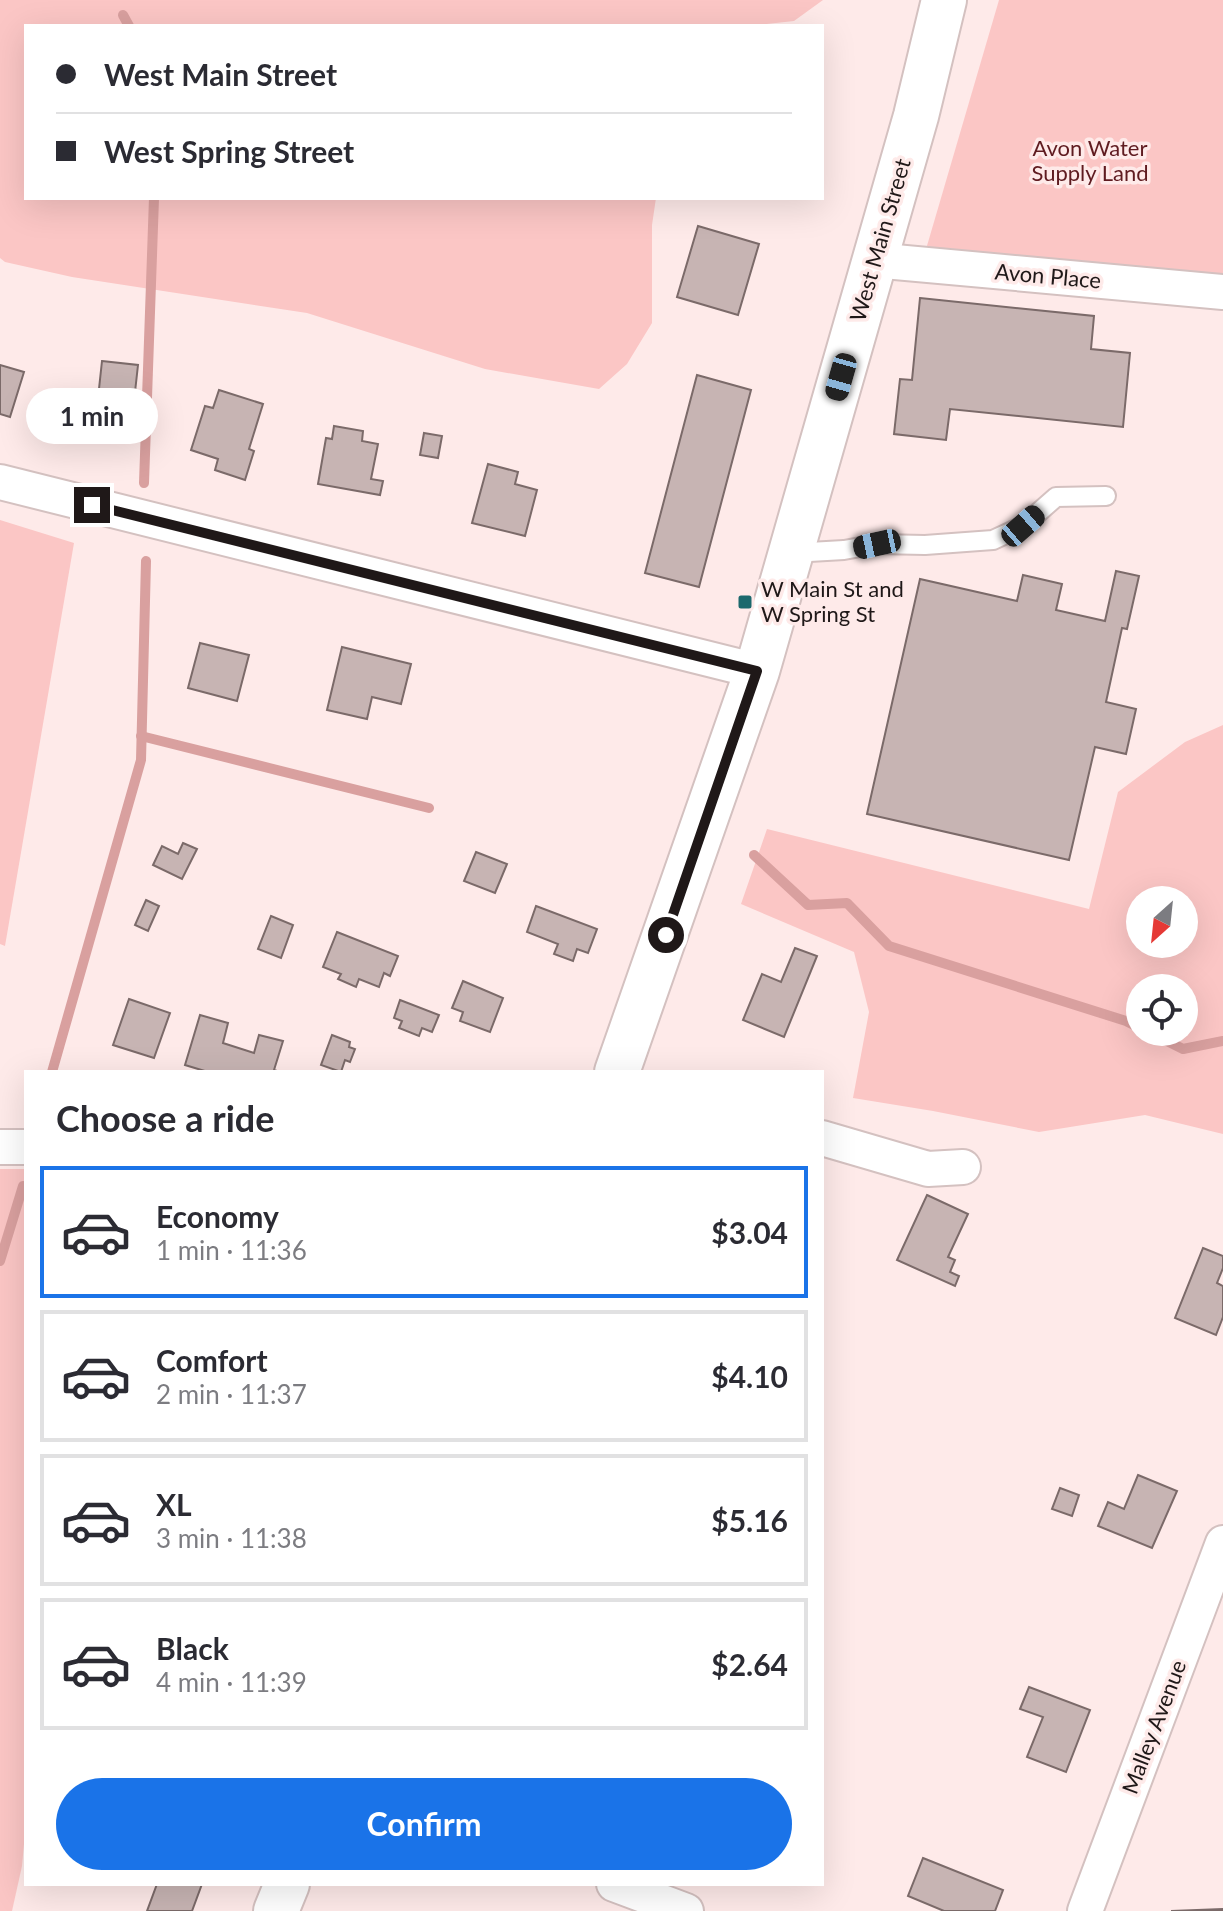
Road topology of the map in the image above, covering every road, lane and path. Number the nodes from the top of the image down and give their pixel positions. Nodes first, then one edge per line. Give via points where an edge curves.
1 (944, 0) edge
2 (873, 260) junction
3 (1223, 292) edge
4 (0, 482) edge
5 (1106, 496) dead end
6 (792, 553) junction
7 (757, 671) junction
8 (618, 1070) edge
9 (824, 1139) edge
10 (0, 1147) edge
11 (24, 1147) edge
12 (963, 1167) dead end
13 (1223, 1543) edge
14 (286, 1886) edge
15 (619, 1886) edge
16 (276, 1911) edge
17 (686, 1911) edge
18 (1085, 1911) edge

1 - 2 main road, West Main Street
2 - 3 street, Avon Place
2 - 6 main road, West Main Street
4 - 7 street
5 - 6 lane via 1056,497 1023,526 993,540
6 - 7 main road, West Main Street
7 - 8 main road, West Main Street
9 - 12 street via 928,1169
10 - 11 street
13 - 18 street, Malley Avenue
14 - 16 main road
15 - 17 street

